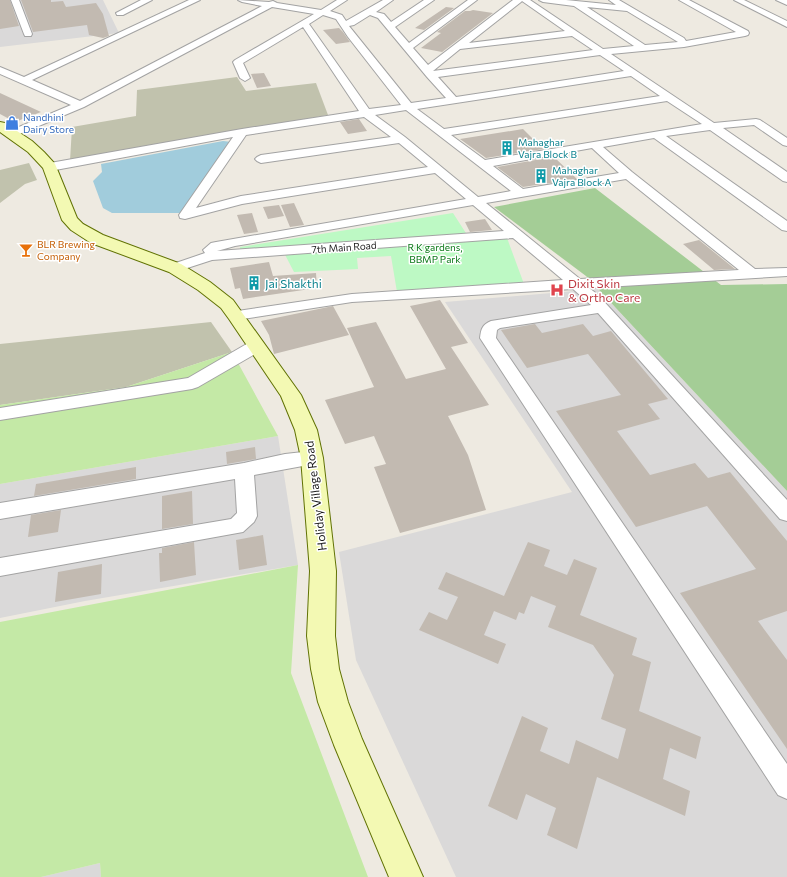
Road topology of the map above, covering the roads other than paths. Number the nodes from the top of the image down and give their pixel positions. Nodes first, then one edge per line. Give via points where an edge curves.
1 (15, 0) edge
2 (148, 0) edge
3 (196, 0) edge
4 (242, 0) edge
5 (343, 0) edge
6 (389, 0) edge
7 (430, 0) edge
8 (473, 0) edge
9 (518, 0) edge
10 (525, 0) edge
11 (543, 0) edge
12 (613, 0) edge
13 (683, 0) edge
14 (738, 0) edge
15 (780, 0) edge
16 (273, 2) edge
17 (787, 3) edge
18 (576, 4) junction
19 (630, 10) junction
20 (322, 12) junction
21 (369, 12) junction
22 (120, 13) dead end
23 (304, 23) junction
24 (344, 24) junction
25 (787, 24) edge
26 (389, 27) junction
27 (574, 33) junction
28 (28, 34) dead end
29 (684, 44) junction
30 (458, 47) junction
31 (407, 48) junction
32 (643, 48) junction
33 (602, 52) junction
34 (0, 70) edge
35 (429, 73) junction
36 (633, 74) junction
37 (245, 78) dead end
38 (25, 80) junction
39 (669, 98) junction
40 (453, 100) junction
41 (80, 105) junction
42 (408, 107) junction
43 (366, 113) junction
44 (712, 126) junction
45 (5, 130) edge
46 (242, 132) junction
47 (441, 133) junction
48 (656, 134) junction
49 (401, 139) junction
50 (787, 143) edge
51 (595, 145) junction
52 (262, 159) dead end
53 (483, 164) junction
54 (50, 167) junction
55 (437, 169) junction
56 (628, 175) junction
57 (787, 178) edge
58 (521, 193) junction
59 (474, 200) junction
60 (787, 227) edge
61 (515, 234) junction
62 (206, 257) junction
63 (174, 268) junction
64 (787, 272) edge
65 (752, 273) junction
66 (576, 284) junction
67 (602, 308) junction
68 (236, 315) junction
69 (256, 346) junction
70 (0, 414) edge
71 (312, 458) junction
72 (244, 470) junction
73 (0, 511) edge
74 (787, 513) edge
75 (0, 567) edge
76 (787, 786) edge
77 (406, 877) edge

1 - 28 street
2 - 22 street
3 - 38 street
4 - 16 street
5 - 20 street
6 - 21 street
7 - 26 street
8 - 31 street
9 - 30 street
10 - 27 street
11 - 18 street
12 - 19 street
13 - 29 street via 745,33
14 - 25 street
15 - 17 street
16 - 20 street
16 - 41 street
18 - 19 street
18 - 32 street
19 - 29 street via 682,40
20 - 23 street
20 - 24 street via 339,17
21 - 24 street via 351,23
21 - 26 street via 381,16
23 - 37 street via 238,62
23 - 43 street
24 - 42 street
26 - 31 street
27 - 30 street
27 - 33 street
29 - 32 street
30 - 35 street
31 - 35 street
32 - 33 street
33 - 35 street
33 - 36 street
34 - 38 street
35 - 40 street
36 - 39 street
36 - 40 street
38 - 41 street
39 - 44 street
39 - 47 street
40 - 42 street
41 - 45 street
42 - 43 street
42 - 47 street
43 - 46 street
43 - 49 street
44 - 48 street
44 - 50 street via 756,122
44 - 57 street
45 - 54 street, Holiday Village Road via 34,150
46 - 54 street
46 - 55 street via 185,215 241,200
47 - 53 street
48 - 51 street
48 - 60 street
49 - 52 street
49 - 55 street
51 - 53 street
51 - 56 street
53 - 58 street
54 - 63 street, Holiday Village Road via 70,220 77,227 96,239
55 - 59 street
56 - 58 street
56 - 65 street
58 - 59 street
59 - 61 street
59 - 62 street via 235,242 212,248
61 - 62 street, 7th Main Road
61 - 66 street
62 - 63 street, 7th Main Road
63 - 68 street, Holiday Village Road via 204,286 227,304
64 - 65 street
65 - 66 street
66 - 67 street
66 - 68 street via 352,298
67 - 74 street
67 - 76 street via 496,324 490,328 488,338
68 - 69 street, Holiday Village Road
69 - 70 street via 192,383
69 - 71 street, Holiday Village Road via 291,395 306,430
71 - 72 street
71 - 77 street, Holiday Village Road via 323,568 321,636 325,669 333,702 349,745
72 - 73 street
72 - 75 street via 247,516 236,526

